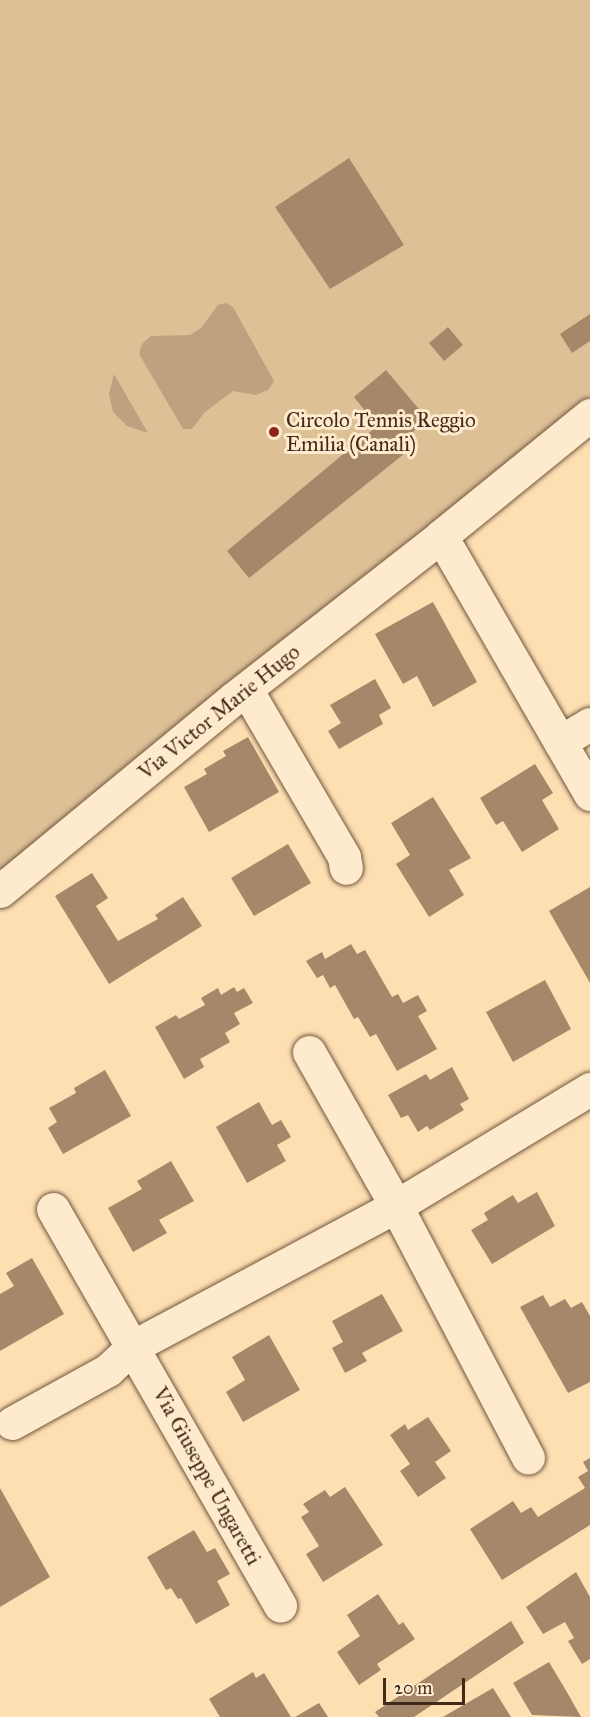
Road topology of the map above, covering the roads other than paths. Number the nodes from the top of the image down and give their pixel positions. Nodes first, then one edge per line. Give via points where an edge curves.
1 (590, 415) edge
2 (441, 536) junction
3 (246, 689) junction
4 (590, 724) edge
5 (560, 741) junction
6 (590, 794) edge
7 (346, 868) dead end
8 (0, 891) edge
9 (309, 1052) dead end
10 (590, 1089) edge
11 (396, 1206) junction
12 (53, 1209) dead end
13 (134, 1346) junction
14 (12, 1423) dead end
15 (528, 1457) dead end
16 (280, 1606) dead end

1 - 2 street, Via Victor Marie Hugo
2 - 3 street, Via Victor Marie Hugo
2 - 5 street
3 - 7 street via 344,857
3 - 8 street, Via Victor Marie Hugo
4 - 5 street
5 - 6 street
9 - 11 street
10 - 11 street
11 - 13 street
11 - 15 street via 528,1450
12 - 13 street, Via Giuseppe Ungaretti
13 - 14 street via 108,1370
13 - 16 street, Via Giuseppe Ungaretti

